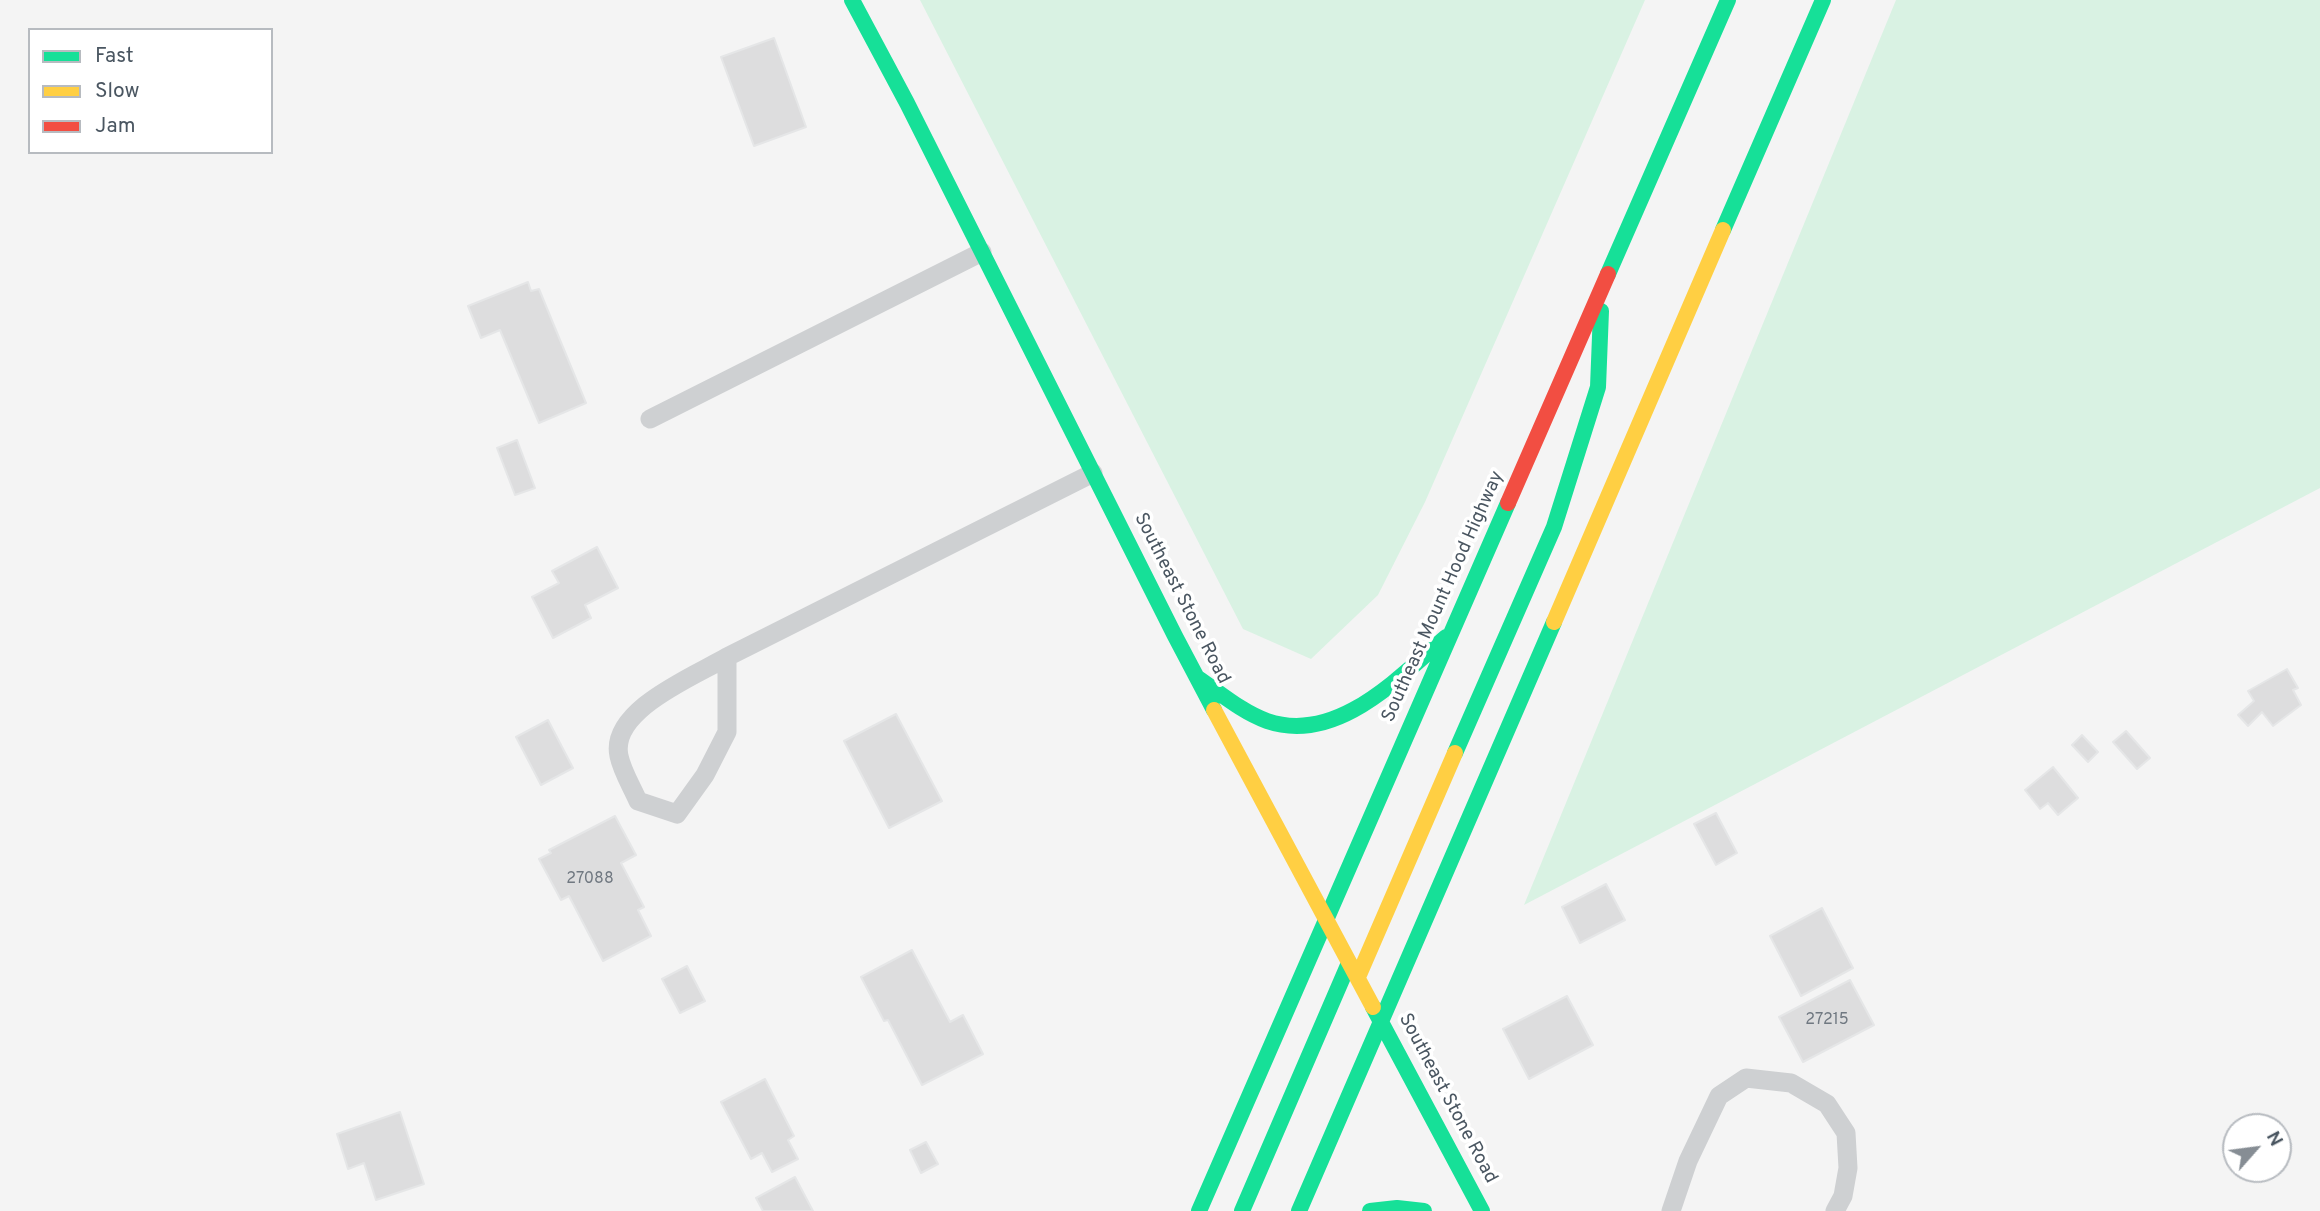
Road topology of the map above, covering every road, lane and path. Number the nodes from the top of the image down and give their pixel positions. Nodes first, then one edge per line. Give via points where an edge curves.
1 (852, 0) edge
2 (1728, 0) edge
3 (1823, 0) edge
4 (982, 252) junction
5 (1601, 292) junction
6 (650, 419) dead end
7 (1093, 473) junction
8 (1452, 631) junction
9 (727, 657) junction
10 (1198, 678) junction
11 (1326, 921) junction
12 (1353, 970) junction
13 (1382, 1023) junction
14 (1199, 1211) edge
15 (1242, 1211) edge
16 (1299, 1211) edge
17 (1370, 1211) edge
18 (1424, 1211) edge
19 (1482, 1211) edge
20 (1671, 1211) edge
21 (1835, 1211) edge

1 - 4 main road, Southeast Stone Road
2 - 5 main road, Southeast Mount Hood Highway
3 - 13 main road
4 - 6 lane
4 - 7 main road, Southeast Stone Road
5 - 8 main road, Southeast Mount Hood Highway
5 - 12 main road via 1598,387 1555,527
7 - 9 lane
7 - 10 main road, Southeast Stone Road
8 - 10 main road via 1365,703 1321,724 1268,721
8 - 11 main road, Southeast Mount Hood Highway
9 - 9 lane via 727,732 705,775 677,814 638,801 618,755 621,731 632,714
10 - 11 main road, Southeast Stone Road
11 - 12 main road, Southeast Stone Road
11 - 14 main road, Southeast Mount Hood Highway
12 - 13 main road, Southeast Stone Road
12 - 15 main road
13 - 16 main road
13 - 19 main road, Southeast Stone Road
17 - 18 main road
20 - 21 lane via 1688,1161 1719,1096 1746,1078 1791,1083 1827,1104 1846,1133 1848,1168

